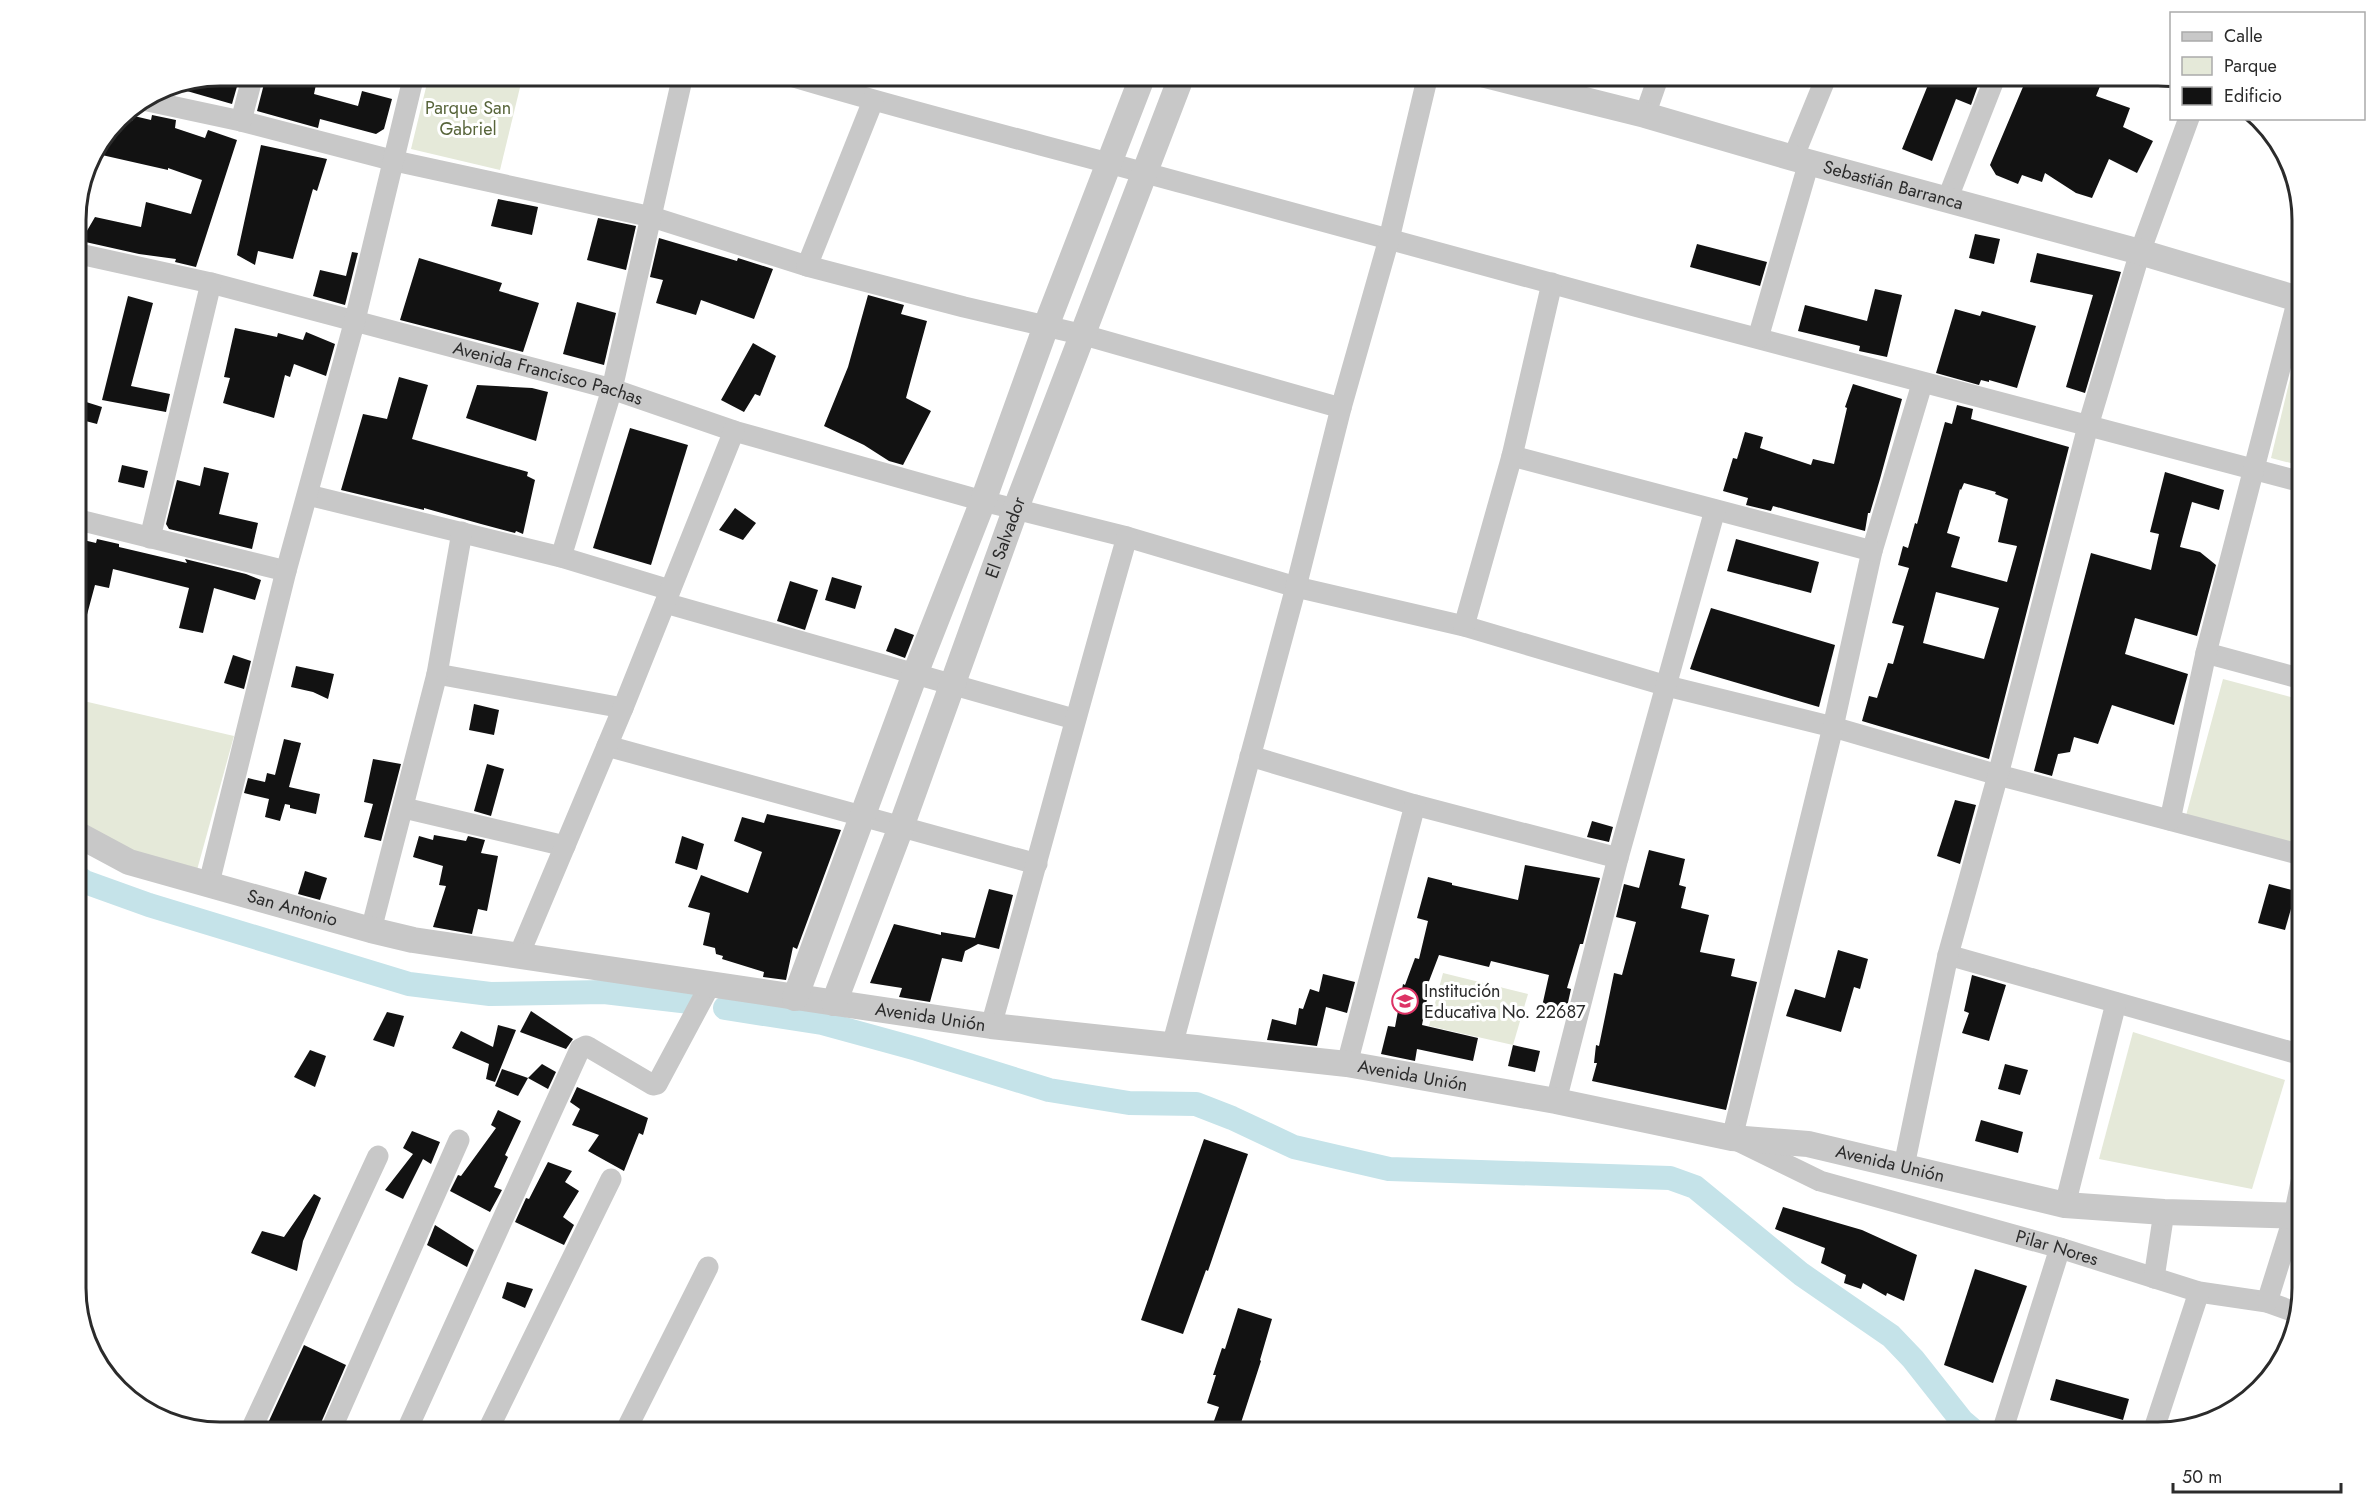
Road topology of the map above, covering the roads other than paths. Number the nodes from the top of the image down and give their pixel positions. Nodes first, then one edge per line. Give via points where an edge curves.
1 (250, 86) edge
2 (412, 86) edge
3 (681, 86) edge
4 (823, 86) edge
5 (1139, 86) edge
6 (1178, 86) edge
7 (1425, 86) edge
8 (1529, 86) edge
9 (1655, 86) edge
10 (1824, 86) edge
11 (1992, 86) edge
12 (873, 101) junction
13 (154, 102) edge
14 (1644, 115) junction
15 (2188, 120) edge
16 (241, 121) junction
17 (1801, 160) junction
18 (395, 161) junction
19 (1109, 163) junction
20 (1144, 172) junction
21 (1947, 200) junction
22 (652, 217) junction
23 (1389, 240) junction
24 (2140, 252) junction
25 (86, 255) edge
26 (807, 266) junction
27 (210, 283) junction
28 (1552, 283) junction
29 (2291, 297) edge
30 (355, 320) junction
31 (1046, 326) junction
32 (2291, 331) edge
33 (1084, 335) junction
34 (1758, 338) junction
35 (1922, 384) junction
36 (612, 389) junction
37 (1341, 408) junction
38 (2088, 426) junction
39 (734, 431) junction
40 (1512, 456) junction
41 (2252, 470) junction
42 (2291, 479) edge
43 (308, 495) junction
44 (983, 501) junction
45 (1016, 508) junction
46 (1715, 510) junction
47 (86, 522) edge
48 (462, 532) junction
49 (1127, 537) junction
50 (150, 538) junction
51 (1872, 551) junction
52 (561, 557) junction
53 (285, 571) junction
54 (1296, 587) junction
55 (667, 597) junction
56 (1464, 626) junction
57 (2206, 653) junction
58 (437, 674) junction
59 (915, 674) junction
60 (2291, 676) edge
61 (952, 684) junction
62 (1667, 686) junction
63 (623, 708) junction
64 (1074, 719) junction
65 (1833, 727) junction
66 (607, 746) junction
67 (1250, 756) junction
68 (1998, 775) junction
69 (1415, 806) junction
70 (404, 808) junction
71 (862, 815) junction
72 (2170, 820) junction
73 (901, 827) junction
74 (86, 839) edge
75 (565, 846) junction
76 (2292, 852) edge
77 (1618, 858) junction
78 (1037, 864) junction
79 (209, 883) junction
80 (371, 930) junction
81 (519, 955) junction
82 (1948, 955) junction
83 (710, 985) junction
84 (795, 998) junction
85 (834, 1003) junction
86 (2116, 1003) junction
87 (991, 1026) junction
88 (1172, 1046) junction
89 (2292, 1052) edge
90 (1347, 1064) junction
91 (1556, 1101) junction
92 (1732, 1138) junction
93 (459, 1140) dead end
94 (378, 1156) dead end
95 (1904, 1166) junction
96 (611, 1179) dead end
97 (2065, 1205) junction
98 (2164, 1212) junction
99 (2292, 1216) edge
100 (2292, 1233) edge
101 (2060, 1248) junction
102 (708, 1267) dead end
103 (2154, 1278) junction
104 (2199, 1292) junction
105 (2267, 1302) junction
106 (2289, 1310) edge
107 (255, 1421) edge
108 (335, 1421) edge
109 (411, 1421) edge
110 (492, 1421) edge
111 (631, 1421) edge
112 (2005, 1421) edge
113 (2157, 1421) edge

1 - 16 street
2 - 18 street
3 - 22 street
4 - 12 street
5 - 19 street, El Salvador
6 - 20 street, El Salvador
7 - 23 street
8 - 14 street, Sebastián Barranca
9 - 14 street
10 - 17 street
11 - 21 street
12 - 19 street
12 - 26 street
13 - 16 street
14 - 17 street, Sebastián Barranca
15 - 24 street
16 - 18 street
17 - 21 street, Sebastián Barranca
17 - 34 street
18 - 22 street
18 - 30 street
19 - 20 street
19 - 31 street, El Salvador
20 - 23 street
20 - 33 street, El Salvador
21 - 24 street, Sebastián Barranca
22 - 26 street
22 - 36 street
23 - 28 street
23 - 37 street
24 - 29 street, Sebastián Barranca
24 - 38 street
25 - 27 street, Avenida Francisco Pachas
26 - 31 street
27 - 30 street, Avenida Francisco Pachas
27 - 50 street
28 - 34 street
28 - 40 street
30 - 36 street, Avenida Francisco Pachas
30 - 43 street
31 - 33 street
31 - 44 street, El Salvador
32 - 41 street
33 - 37 street
33 - 45 street, El Salvador
34 - 35 street
35 - 38 street
35 - 51 street
36 - 39 street, Avenida Francisco Pachas
36 - 52 street
37 - 54 street
38 - 41 street
38 - 68 street
39 - 44 street, Avenida Francisco Pachas
39 - 55 street
40 - 46 street
40 - 56 street
41 - 42 street
41 - 57 street
43 - 48 street
43 - 53 street
44 - 45 street, Avenida Francisco Pachas
44 - 59 street, El Salvador
45 - 49 street, Avenida Francisco Pachas
45 - 61 street, El Salvador
46 - 51 street
46 - 62 street
47 - 50 street
48 - 52 street
48 - 58 street
49 - 54 street, Avenida Francisco Pachas
49 - 64 street
50 - 53 street
51 - 65 street
52 - 55 street
53 - 79 street
54 - 56 street, Avenida Francisco Pachas
54 - 67 street
55 - 59 street
55 - 63 street
56 - 62 street, Avenida Francisco Pachas
57 - 60 street
57 - 72 street
58 - 63 street
58 - 70 street
59 - 61 street
59 - 71 street, El Salvador
61 - 64 street
61 - 73 street, El Salvador
62 - 65 street, Avenida Francisco Pachas
62 - 77 street
63 - 66 street
64 - 78 street
65 - 68 street, Avenida Francisco Pachas
65 - 92 street
66 - 71 street
66 - 75 street
67 - 69 street
67 - 88 street
68 - 72 street, Avenida Francisco Pachas
68 - 82 street
69 - 77 street
69 - 90 street
70 - 75 street
70 - 80 street
71 - 73 street
71 - 84 street, El Salvador
72 - 76 street, Avenida Francisco Pachas
73 - 78 street
73 - 85 street, El Salvador
74 - 79 street, San Antonio via 129,862
75 - 81 street
77 - 91 street
78 - 87 street
79 - 80 street, San Antonio
80 - 81 street, San Antonio
81 - 83 street, Avenida Unión
82 - 86 street
82 - 95 street
83 - 84 street, Avenida Unión
83 - 109 street via 657,1084 586,1046 580,1049
84 - 85 street, Avenida Unión
85 - 87 street, Avenida Unión
86 - 89 street
86 - 97 street
87 - 88 street, Avenida Unión
88 - 90 street, Avenida Unión
90 - 91 street, Avenida Unión
91 - 92 street, Avenida Unión
92 - 95 street, Avenida Unión via 1808,1144
92 - 101 street, Pilar Nores via 1820,1181
93 - 108 street
94 - 107 street
95 - 97 street, Avenida Unión
96 - 110 street
97 - 98 street, Avenida Unión
98 - 99 street, Avenida Unión
98 - 103 street
100 - 105 street
101 - 103 street, Pilar Nores
101 - 112 street
102 - 111 street
103 - 104 street, Pilar Nores
104 - 105 street, Pilar Nores
104 - 113 street
105 - 106 street, Pilar Nores

